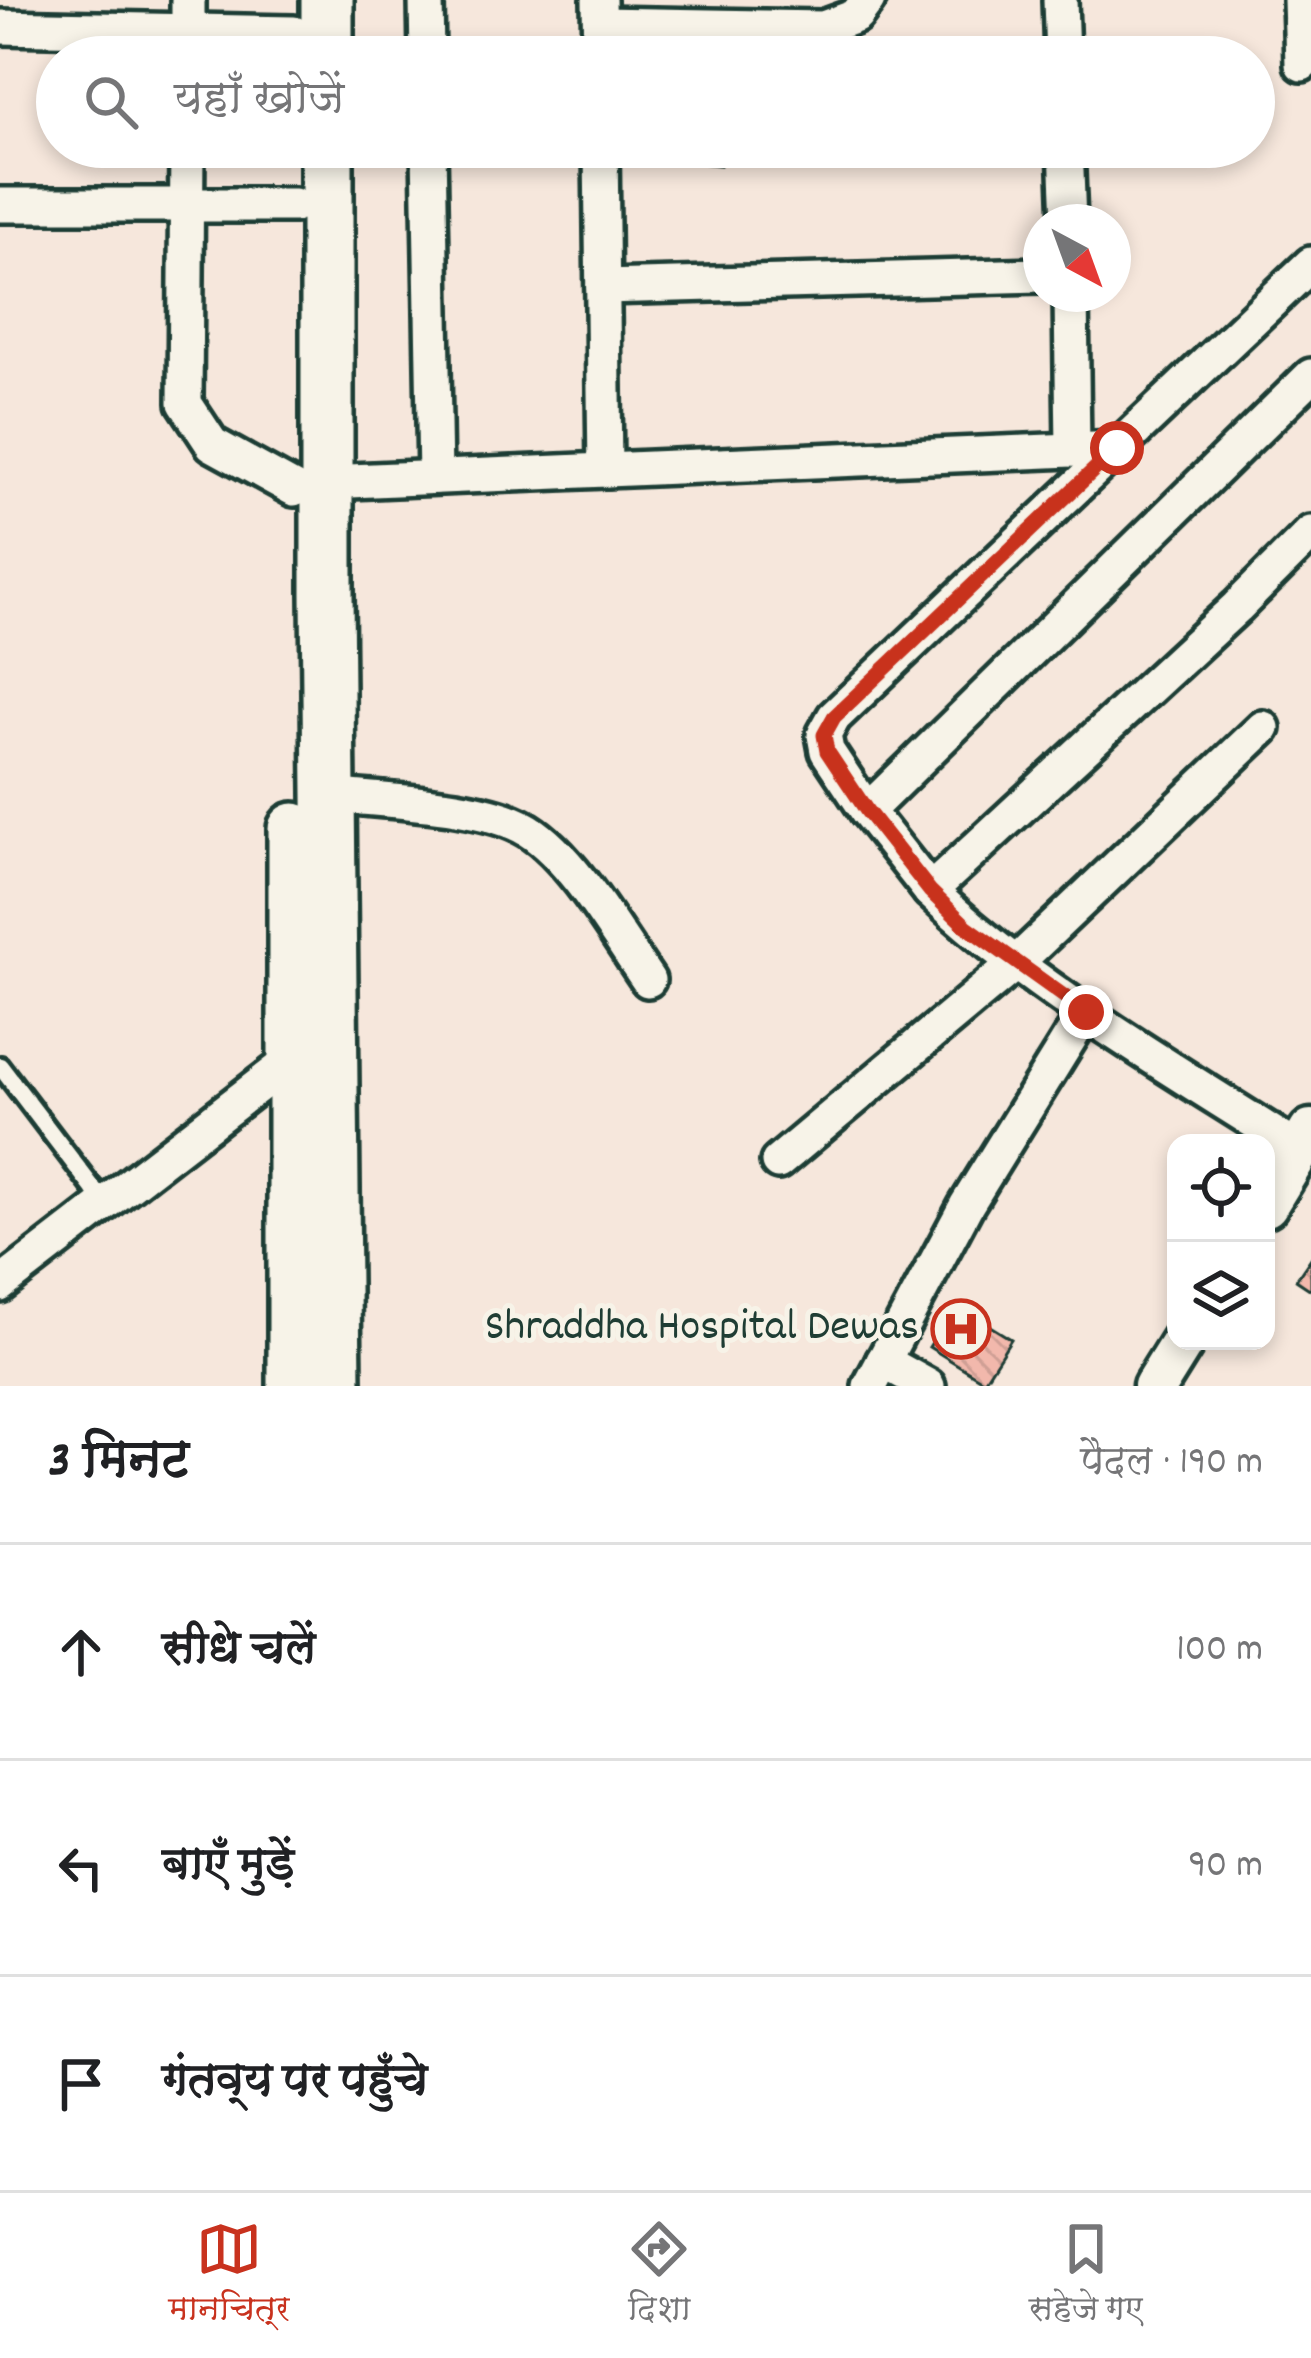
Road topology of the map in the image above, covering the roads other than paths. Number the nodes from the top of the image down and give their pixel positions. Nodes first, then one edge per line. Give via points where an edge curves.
1 (426, 0) edge
2 (868, 0) edge
3 (1060, 0) edge
4 (1300, 0) edge
5 (0, 27) edge
6 (600, 27) edge
7 (188, 29) edge
8 (307, 30) edge
9 (427, 36) edge
10 (1061, 36) edge
11 (1302, 64) dead end
12 (187, 168) edge
13 (294, 168) edge
14 (326, 168) edge
15 (429, 168) edge
16 (601, 168) edge
17 (1067, 168) edge
18 (1068, 204) edge
19 (0, 205) edge
20 (187, 205) junction
21 (294, 206) junction
22 (1311, 264) edge
23 (1023, 275) edge
24 (603, 287) junction
25 (1071, 312) edge
26 (1311, 376) edge
27 (1117, 448) junction
28 (1073, 450) junction
29 (605, 470) junction
30 (435, 477) junction
31 (310, 485) junction
32 (1311, 533) edge
33 (1263, 728) dead end
34 (329, 795) junction
35 (867, 811) junction
36 (930, 891) junction
37 (1017, 962) junction
38 (648, 980) dead end
39 (1086, 1012) junction
40 (294, 1058) junction
41 (0, 1066) edge
42 (1305, 1140) edge
43 (778, 1162) dead end
44 (1275, 1189) edge
45 (105, 1204) junction
46 (0, 1285) edge
47 (1178, 1350) edge
48 (877, 1373) edge
49 (294, 1386) edge
50 (334, 1386) edge
51 (928, 1386) edge
52 (1156, 1386) edge

1 - 9 street
2 - 6 street via 856,16 823,28
3 - 10 street
4 - 11 street
5 - 7 street
7 - 8 street
12 - 20 street
13 - 21 main road
14 - 31 main road
15 - 30 street
16 - 24 street
17 - 18 street
19 - 20 street
20 - 21 street
20 - 31 street via 185,403 212,444
21 - 31 main road
22 - 27 street
23 - 24 street
24 - 29 street
25 - 28 street
26 - 35 street
27 - 28 street
27 - 35 street via 834,717 824,735 827,751
28 - 29 street
29 - 30 street
30 - 31 street
31 - 34 main road
31 - 40 main road
32 - 36 street
33 - 37 street
34 - 38 street via 486,812 528,830 567,865
34 - 50 main road
35 - 36 street
36 - 37 street
37 - 39 street
37 - 43 street
39 - 42 street
39 - 48 street via 966,1206
40 - 45 street
40 - 49 main road
41 - 45 lane
42 - 44 street
45 - 46 street
47 - 52 street
48 - 51 street

